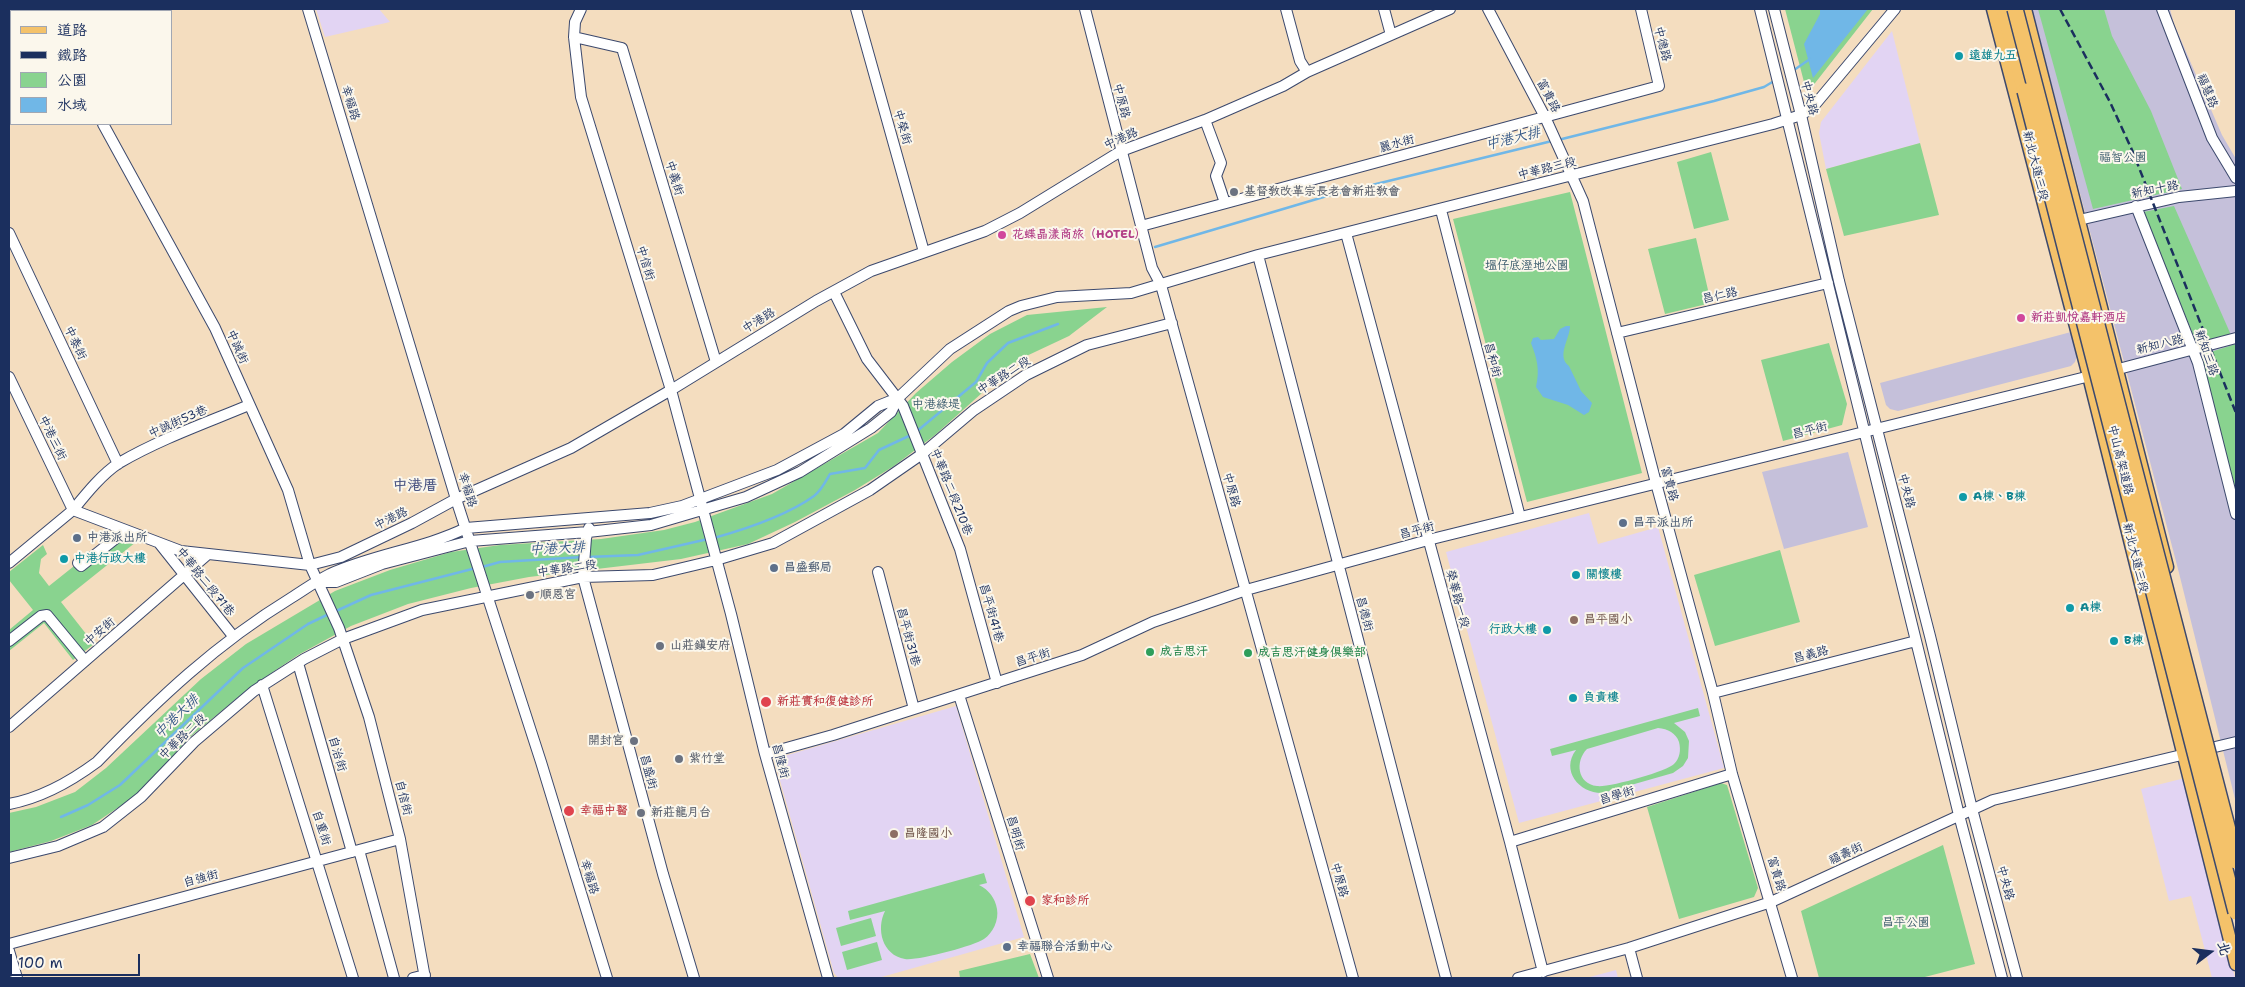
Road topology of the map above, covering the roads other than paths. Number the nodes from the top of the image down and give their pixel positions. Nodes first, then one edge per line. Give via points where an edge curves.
1 (308, 9) edge
2 (581, 9) edge
3 (856, 9) edge
4 (1085, 9) edge
5 (1286, 9) edge
6 (1384, 9) edge
7 (1450, 9) edge
8 (1488, 9) edge
9 (1641, 9) edge
10 (1760, 9) edge
11 (1774, 9) edge
12 (1895, 9) edge
13 (1993, 9) edge
14 (2004, 9) edge
15 (2009, 9) edge
16 (2016, 9) edge
17 (2025, 9) edge
18 (2162, 9) edge
19 (1391, 35) junction
20 (574, 37) junction
21 (1307, 72) junction
22 (1660, 86) joint
23 (1801, 115) junction
24 (1545, 117) junction
25 (1205, 120) junction
26 (1787, 120) junction
27 (104, 125) edge
28 (1121, 150) junction
29 (1572, 176) junction
30 (2236, 178) edge
31 (2236, 191) edge
32 (1225, 203) junction
33 (2136, 206) junction
34 (1440, 210) junction
35 (2079, 220) junction
36 (1142, 229) junction
37 (9, 232) edge
38 (1346, 233) junction
39 (924, 252) junction
40 (1258, 255) junction
41 (1828, 283) junction
42 (1161, 285) junction
43 (834, 292) junction
44 (1172, 323) junction
45 (1617, 333) junction
46 (2236, 338) edge
47 (2193, 350) junction
48 (716, 362) junction
49 (2117, 369) junction
50 (2104, 372) junction
51 (2089, 376) junction
52 (9, 377) edge
53 (671, 390) junction
54 (901, 402) junction
55 (249, 405) junction
56 (1878, 428) junction
57 (1866, 430) junction
58 (921, 449) junction
59 (118, 464) junction
60 (1656, 483) junction
61 (456, 499) junction
62 (702, 505) junction
63 (73, 510) junction
64 (2236, 514) edge
65 (1520, 517) junction
66 (590, 519) junction
67 (466, 528) junction
68 (125, 531) junction
69 (587, 535) junction
70 (1428, 540) junction
71 (470, 541) junction
72 (158, 543) junction
73 (960, 549) joint
74 (714, 550) joint
75 (207, 555) junction
76 (716, 560) junction
77 (9, 563) edge
78 (78, 563) dead end
79 (310, 564) junction
80 (1338, 564) junction
81 (878, 572) dead end
82 (584, 574) junction
83 (184, 575) junction
84 (319, 587) junction
85 (1246, 590) junction
86 (486, 592) junction
87 (339, 628) joint
88 (232, 636) junction
89 (343, 639) junction
90 (9, 641) edge
91 (1916, 641) junction
92 (85, 661) junction
93 (298, 663) junction
94 (997, 683) junction
95 (262, 686) junction
96 (1713, 693) junction
97 (959, 696) junction
98 (914, 709) junction
99 (9, 727) edge
100 (2236, 742) edge
101 (2214, 748) junction
102 (2200, 750) junction
103 (765, 754) junction
104 (2184, 754) junction
105 (1732, 774) junction
106 (9, 804) edge
107 (1972, 809) junction
108 (1959, 815) junction
109 (2236, 836) edge
110 (400, 839) junction
111 (1510, 842) junction
112 (356, 851) junction
113 (9, 858) edge
114 (318, 861) junction
115 (2236, 861) edge
116 (2236, 885) edge
117 (1771, 902) junction
118 (2236, 912) edge
119 (9, 944) edge
120 (1629, 948) junction
121 (9, 951) edge
122 (2236, 964) edge
123 (1543, 972) junction
124 (425, 977) edge
125 (17, 978) edge
126 (353, 978) edge
127 (394, 978) edge
128 (412, 978) edge
129 (607, 978) edge
130 (694, 978) edge
131 (828, 978) edge
132 (1048, 978) edge
133 (1353, 978) edge
134 (1446, 978) edge
135 (1518, 978) edge
136 (1637, 978) edge
137 (1792, 978) edge
138 (2002, 978) edge
139 (2017, 978) edge

1 - 61 street, 幸福路
2 - 20 street, 中信街 via 575,22
3 - 39 street, 中榮街
4 - 28 street, 中原路
5 - 21 street via 1300,62
6 - 19 street
7 - 19 street, 中港路
8 - 24 street, 富貴路
9 - 22 street, 中德路
10 - 26 street, 中央路
11 - 23 street, 中央路
12 - 23 street, 中華路三段 via 1813,107
13 - 51 main road, 新北大道三段
14 - 118 highway, 中山高架道路, bridge
15 - 50 main road, 新北大道三段
16 - 115 highway, 中山高架道路, bridge
17 - 35 main road
18 - 30 street, 福慧路 via 2212,138
19 - 21 street, 中港路
20 - 48 street, 中義街 via 622,48
20 - 53 street, 中信街 via 582,97
21 - 25 street, 中港路
22 - 24 street, 麗水街
23 - 26 street, 中華路三段
23 - 56 street, 中央路 via 1839,281
24 - 29 street, 富貴路
24 - 32 street, 麗水街
25 - 28 street, 中港路
25 - 32 street via 1221,163 1216,176
26 - 29 street, 中華路三段
26 - 41 street, 中央路
27 - 55 street, 中誠街 via 215,328
28 - 36 street, 中原路
28 - 39 street, 中港路 via 985,231
29 - 34 street, 中華路三段
29 - 45 street, 富貴路 via 1583,201
31 - 33 street, 新知十路 via 2179,197
32 - 36 street, 麗水街
33 - 35 street, 新知十路
33 - 47 street, 新知三路
34 - 38 street, 中華路三段
34 - 65 street, 昌和街
35 - 49 main road
36 - 42 street, 中原路 via 1152,268
37 - 59 street, 中泰街
38 - 40 street, 中華路三段
38 - 70 street, 榮華路一段
39 - 43 street, 中港路 via 871,271
40 - 42 street, 中華路三段
40 - 80 street, 昌德街
41 - 45 street, 昌仁路
41 - 57 street, 中央路
42 - 44 street, 中原路
42 - 54 street via 1131,293 1072,296 1009,311 960,340
43 - 48 street, 中港路
43 - 54 street, 中華路二段210巷 via 867,359
44 - 58 street, 中華路二段 via 1070,352 1026,376
44 - 85 street, 中原路
45 - 60 street, 富貴路
46 - 47 street, 新知八路
47 - 49 street, 新知八路
47 - 64 street, 新知三路
48 - 53 street, 中港路
49 - 50 street, 新知八路
49 - 101 main road
50 - 51 street, 新知八路
50 - 102 main road, 新北大道三段
51 - 56 street, 昌平街
51 - 104 main road, 新北大道三段
52 - 63 street, 中港三街
53 - 61 street, 中港路 via 570,448
53 - 62 street, 中信街
54 - 58 street, 中華路二段210巷
54 - 62 street via 878,406 844,434 786,466
55 - 59 street, 中誠街53巷 via 174,436
55 - 79 street, 中誠街 via 288,490
56 - 57 street, 昌平街
56 - 107 street, 中央路
57 - 60 street, 昌平街
57 - 91 street, 中央路
58 - 73 street, 中華路二段210巷
58 - 76 street, 中華路二段 via 870,490 806,526 773,543
59 - 63 street
60 - 65 street, 昌平街
60 - 96 street, 富貴路
61 - 67 street, 幸福路
61 - 79 street, 中港路 via 341,558
62 - 66 street
62 - 69 street via 651,525
62 - 74 street, 中信街
63 - 68 street, 中港路
63 - 77 street
65 - 70 street, 昌平街
66 - 67 street
66 - 69 street
67 - 71 street, 幸福路
67 - 84 street via 442,540 388,553 329,574
68 - 72 street, 中港路
68 - 78 street via 80,566
69 - 71 street
69 - 82 street, 昌盛街
70 - 80 street, 昌平街
70 - 111 street, 榮華路一段
71 - 84 street via 382,564
71 - 86 street, 幸福路
72 - 75 street, 中港路
72 - 83 street, 中華路二段71巷
73 - 94 street, 昌平街41巷
74 - 76 street, 昌隆街
75 - 79 street, 中港路
75 - 83 street, 中安街
76 - 82 street, 中華路二段 via 654,575
76 - 103 street, 昌隆街
79 - 84 street, 中誠街
80 - 85 street, 昌平街
80 - 134 street, 昌德街
81 - 98 street, 昌平街31巷
82 - 86 street, 中華路二段
82 - 130 street, 昌盛街 via 663,874
83 - 88 street, 中華路二段71巷
83 - 92 street, 中安街
84 - 87 street, 中誠街
84 - 88 street
85 - 94 street, 昌平街 via 1153,622 1082,655
85 - 133 street, 中原路
86 - 89 street, 中華路二段 via 422,610
86 - 129 street, 幸福路
87 - 89 street, 自信街
88 - 106 street via 182,678 90,767 45,794
89 - 93 street, 中華路二段
89 - 110 street, 自信街 via 369,717
90 - 92 street via 41,616 47,615
91 - 96 street, 昌義路
91 - 108 street, 中央路
92 - 99 street, 中安街
93 - 95 street, 中華路二段
93 - 112 street, 自治街
94 - 97 street, 昌平街
95 - 113 street, 中華路二段 via 194,742 141,797 103,827 58,846
95 - 114 street, 自重街
96 - 105 street, 富貴路
97 - 98 street, 昌平街
97 - 132 street, 昌明街
98 - 103 street, 昌平街
100 - 101 street, 福壽街
101 - 102 street, 福壽街
101 - 109 main road
102 - 104 street, 福壽街
102 - 116 main road, 新北大道三段
103 - 131 street, 昌隆街
104 - 107 street, 福壽街 via 1993,800
104 - 122 main road, 新北大道三段
105 - 111 street, 昌學街
105 - 117 street, 富貴路
107 - 108 street, 福壽街
107 - 139 street, 中央路
108 - 117 street, 福壽街
108 - 138 street, 中央路
110 - 112 street, 自強街
110 - 124 street, 自信街
111 - 123 street, 榮華路一段
112 - 114 street, 自強街
112 - 127 street, 自治街
114 - 119 street, 自強街
114 - 126 street, 自重街
117 - 120 street, 福壽街
117 - 137 street, 富貴路
120 - 123 street, 福壽街
120 - 136 street
121 - 125 street
123 - 135 street, 福壽街
124 - 128 street

